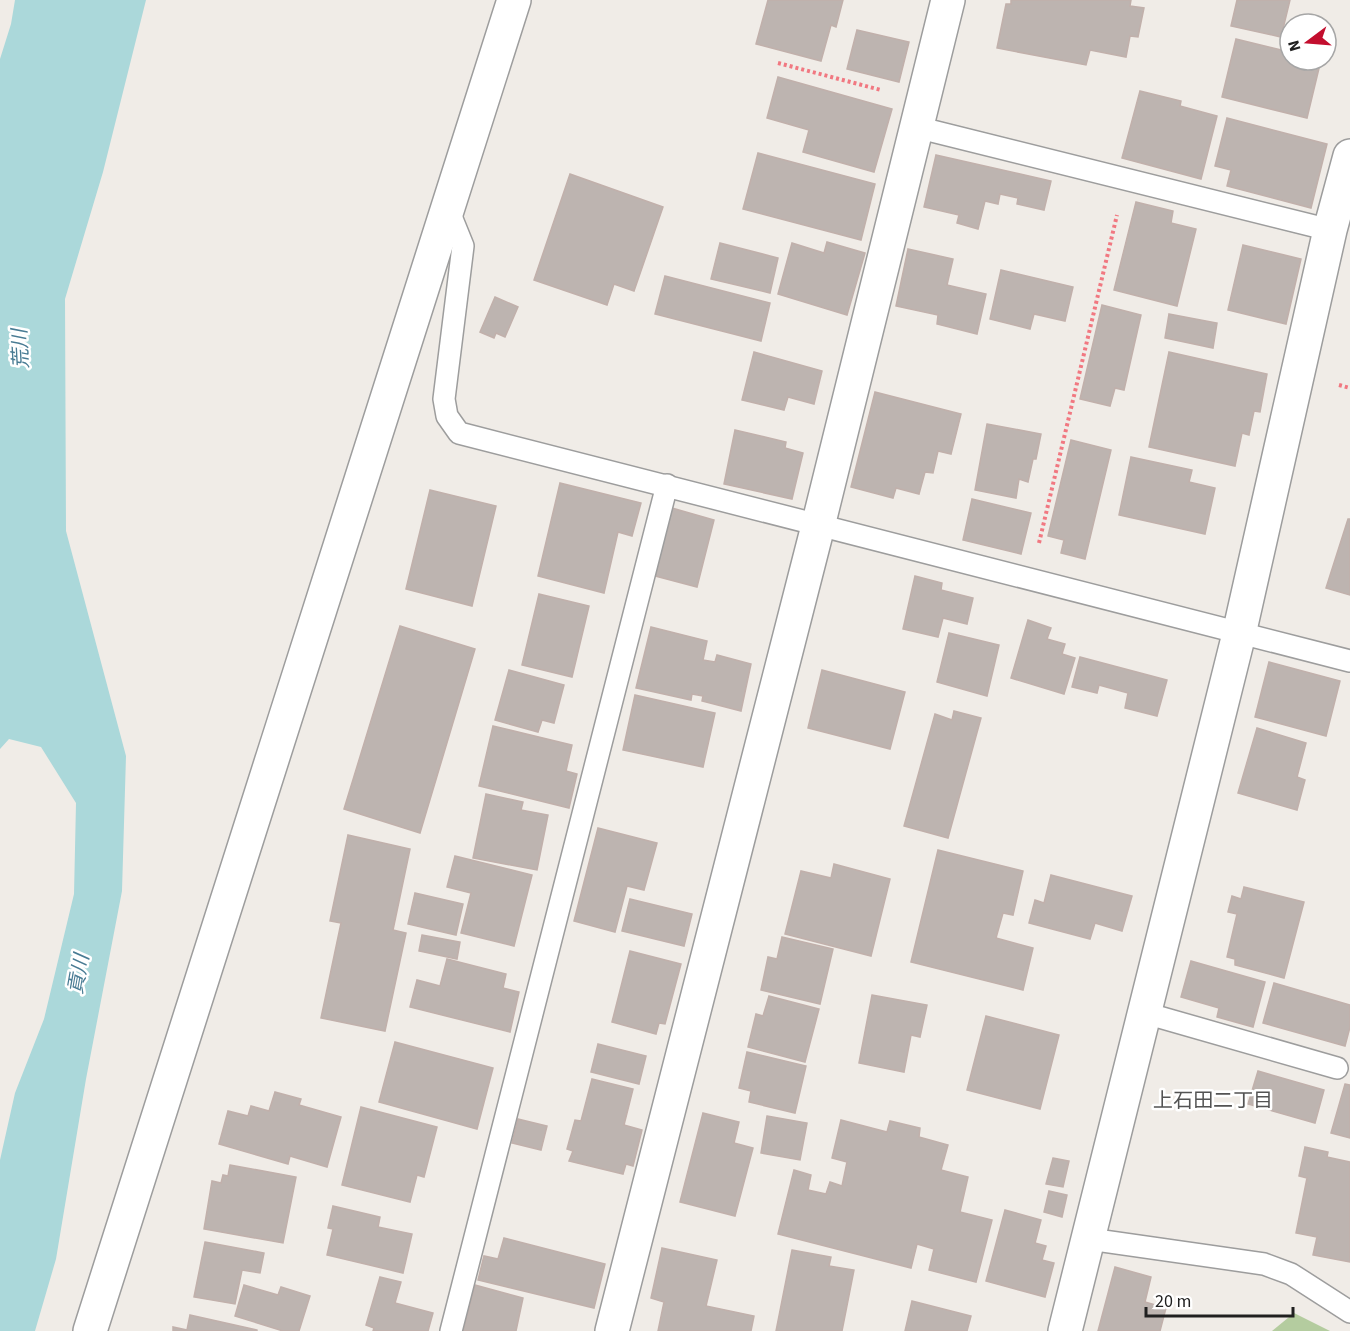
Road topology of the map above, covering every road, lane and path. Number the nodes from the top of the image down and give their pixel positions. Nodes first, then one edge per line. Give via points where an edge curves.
1 (514, 0) edge
2 (948, 0) edge
3 (778, 63) dead end
4 (919, 114) junction
5 (1350, 156) edge
6 (1125, 179) junction
7 (448, 209) junction
8 (1330, 230) junction
9 (667, 485) junction
10 (818, 526) junction
11 (1030, 580) junction
12 (1239, 634) junction
13 (1350, 661) edge
14 (1145, 1013) junction
15 (1337, 1068) dead end
16 (1089, 1239) junction
17 (1350, 1312) edge
18 (90, 1331) edge
19 (451, 1331) edge
20 (612, 1331) edge
21 (1065, 1331) edge

1 - 7 street
2 - 4 street
3 - 4 path
4 - 6 lane
4 - 10 street
5 - 8 street
6 - 8 lane
6 - 11 path
7 - 9 lane via 463,246 444,399 447,416 459,433
7 - 18 street
8 - 12 street
9 - 10 lane
9 - 19 lane
10 - 11 lane
10 - 20 street
11 - 12 lane
12 - 13 lane
12 - 14 street
14 - 15 lane
14 - 16 street
16 - 17 lane via 1264,1264 1291,1274
16 - 21 street

